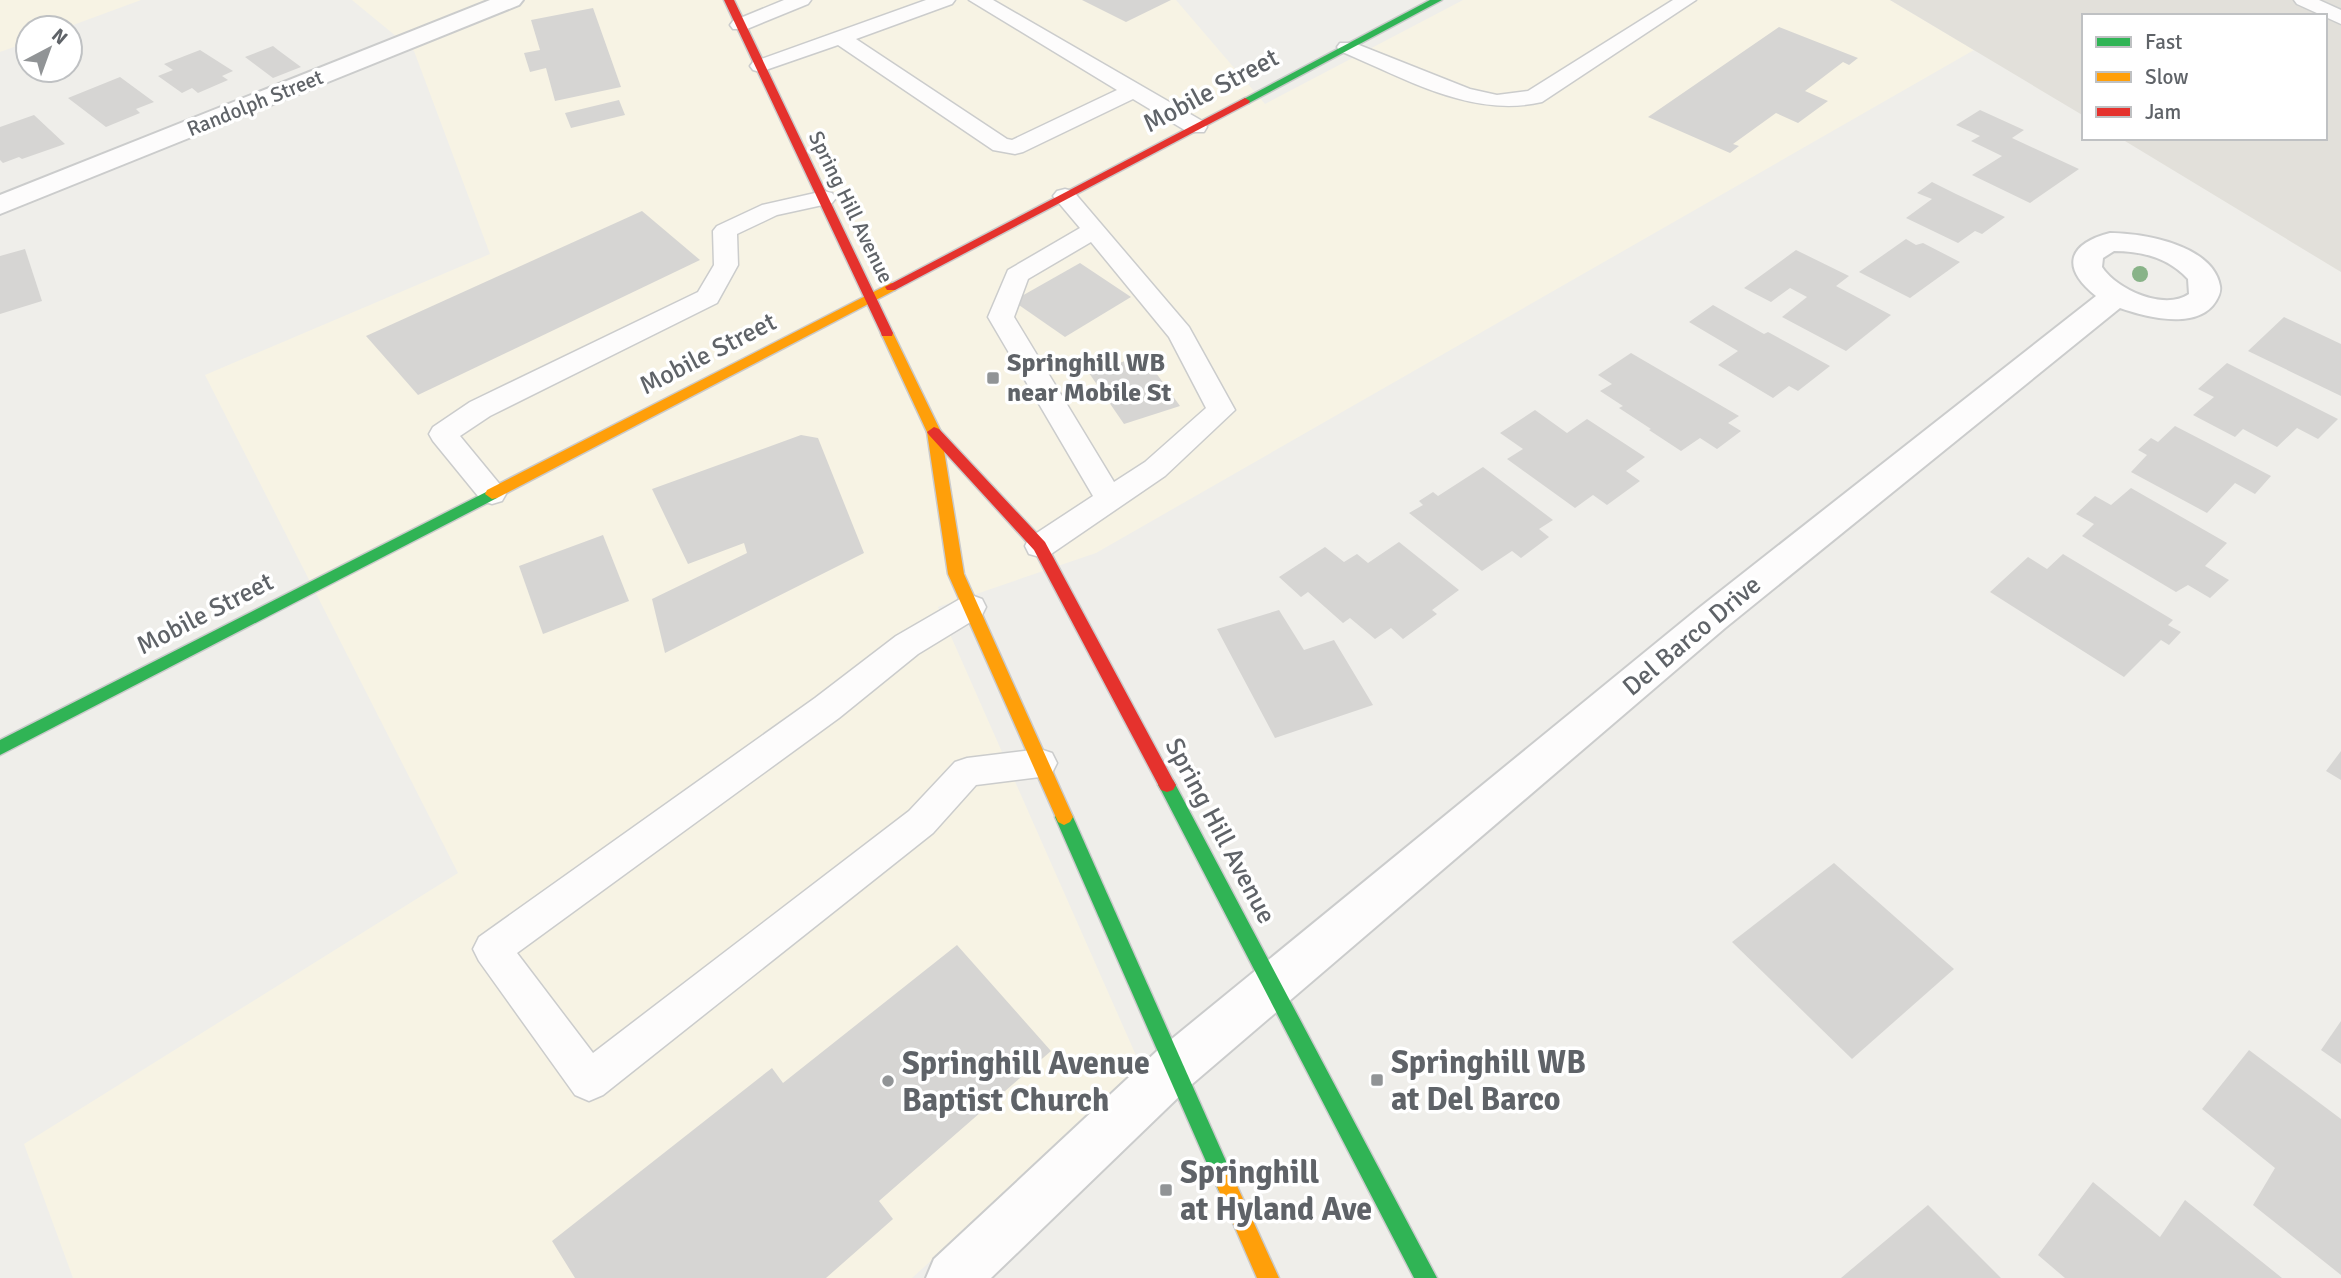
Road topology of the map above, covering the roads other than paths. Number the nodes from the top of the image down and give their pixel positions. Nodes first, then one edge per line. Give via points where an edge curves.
1 (511, 0) edge
2 (729, 0) edge
3 (801, 0) edge
4 (945, 0) edge
5 (979, 0) edge
6 (1437, 0) edge
7 (1686, 0) edge
8 (2304, 0) edge
9 (2341, 18) edge
10 (740, 25) junction
11 (840, 37) junction
12 (1347, 47) junction
13 (760, 66) junction
14 (1134, 90) junction
15 (1196, 127) junction
16 (1065, 196) junction
17 (824, 198) junction
18 (0, 205) edge
19 (1094, 230) junction
20 (2117, 295) dead end
21 (872, 297) junction
22 (933, 432) junction
23 (492, 494) junction
24 (1110, 500) junction
25 (1040, 546) junction
26 (971, 607) junction
27 (0, 748) edge
28 (1040, 763) junction
29 (1275, 986) junction
30 (1174, 1069) junction
31 (953, 1278) edge
32 (1268, 1278) edge
33 (1426, 1278) edge

1 - 18 street, Randolph Street
2 - 10 main road, Spring Hill Avenue
3 - 10 lane
4 - 11 lane
5 - 14 lane
6 - 12 main road, Mobile Street
7 - 12 lane via 1534,97 1497,102 1464,94
8 - 9 lane
10 - 13 main road, Spring Hill Avenue
11 - 13 lane
11 - 14 lane via 1002,145 1015,147
12 - 15 main road, Mobile Street
13 - 17 main road, Spring Hill Avenue
14 - 15 lane
15 - 16 main road, Mobile Street
16 - 19 lane
16 - 21 main road, Mobile Street
17 - 21 main road, Spring Hill Avenue
17 - 23 lane via 770,210 725,231 726,265 708,297 480,409 443,434
19 - 24 lane via 1017,275 1001,317
19 - 24 lane via 1180,333 1221,410 1155,469
20 - 29 street, Del Barco Drive via 1712,618
21 - 22 main road, Spring Hill Avenue
21 - 23 main road, Mobile Street
22 - 25 main road, Spring Hill Avenue
22 - 26 main road, Spring Hill Avenue via 956,573
23 - 27 main road, Mobile Street
24 - 25 lane
25 - 29 main road, Spring Hill Avenue
26 - 28 main road, Spring Hill Avenue
26 - 28 lane via 907,645 827,708 492,949 589,1081 920,822 967,772
28 - 30 main road, Spring Hill Avenue
29 - 30 street, Del Barco Drive
29 - 33 main road, Spring Hill Avenue
30 - 31 street, Del Barco Drive
30 - 32 main road, Spring Hill Avenue

